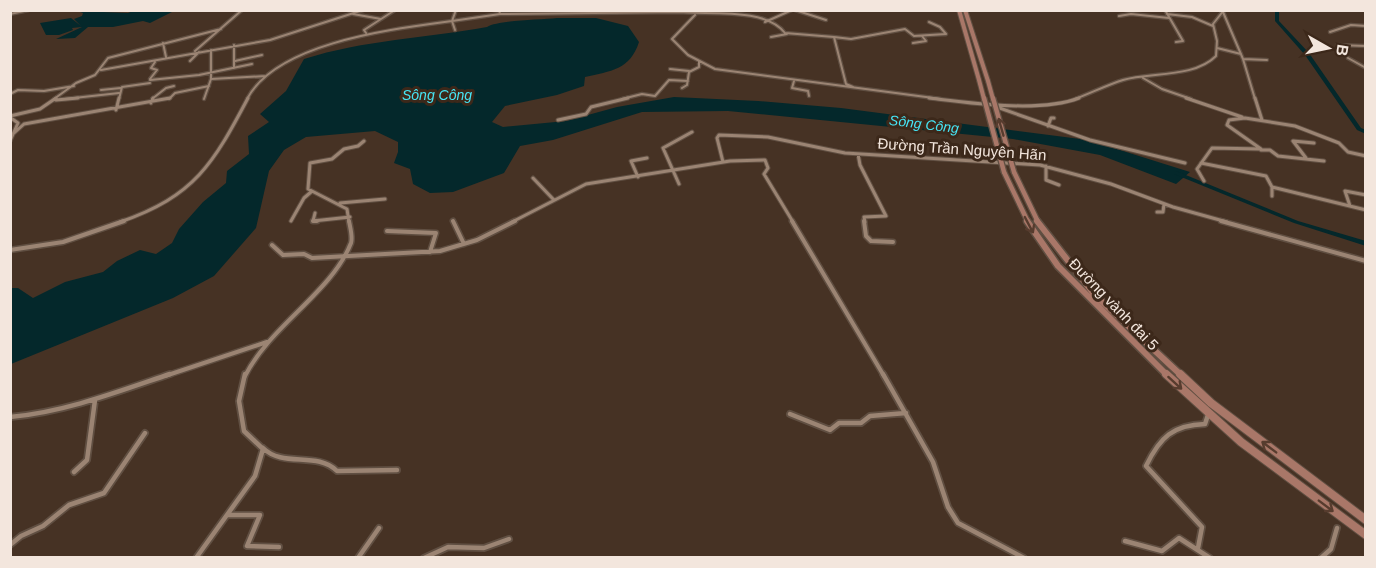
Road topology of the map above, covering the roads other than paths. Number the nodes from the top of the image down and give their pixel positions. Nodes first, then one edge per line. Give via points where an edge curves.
1 (29, 10) edge
2 (242, 10) edge
3 (363, 10) edge
4 (395, 10) edge
5 (456, 10) edge
6 (793, 10) edge
7 (959, 10) edge
8 (965, 10) edge
9 (716, 11) edge
10 (1223, 11) edge
11 (499, 12) edge
12 (610, 12) edge
13 (10, 14) edge
14 (353, 14) junction
15 (1167, 14) edge
16 (695, 15) junction
17 (1119, 16) dead end
18 (381, 19) junction
19 (826, 20) dead end
20 (452, 21) junction
21 (764, 22) junction
22 (929, 22) dead end
23 (1213, 26) junction
24 (1365, 26) edge
25 (220, 29) junction
26 (455, 30) dead end
27 (1329, 32) dead end
28 (788, 33) junction
29 (367, 34) junction
30 (921, 36) junction
31 (771, 37) dead end
32 (834, 37) junction
33 (1176, 42) dead end
34 (913, 43) dead end
35 (163, 44) junction
36 (234, 45) junction
37 (1337, 45) dead end
38 (1365, 46) edge
39 (1216, 48) junction
40 (211, 50) junction
41 (194, 52) junction
42 (199, 52) junction
43 (1241, 54) junction
44 (262, 55) dead end
45 (166, 57) junction
46 (1243, 58) junction
47 (1348, 58) dead end
48 (699, 60) junction
49 (1267, 60) dead end
50 (155, 61) junction
51 (190, 61) dead end
52 (235, 61) junction
53 (252, 64) dead end
54 (234, 68) junction
55 (1365, 68) edge
56 (670, 69) dead end
57 (101, 70) junction
58 (690, 71) junction
59 (212, 72) junction
60 (266, 77) junction
61 (1143, 77) junction
62 (211, 79) junction
63 (795, 80) junction
64 (151, 81) junction
65 (688, 81) junction
66 (74, 86) junction
67 (174, 86) dead end
68 (209, 86) junction
69 (121, 88) junction
70 (682, 88) dead end
71 (101, 90) dead end
72 (862, 90) junction
73 (146, 91) dead end
74 (119, 93) junction
75 (10, 94) edge
76 (809, 96) dead end
77 (56, 99) junction
78 (204, 99) dead end
79 (151, 103) junction
80 (987, 105) junction
81 (116, 110) junction
82 (10, 116) edge
83 (1054, 118) dead end
84 (1242, 118) junction
85 (15, 119) junction
86 (558, 120) dead end
87 (1262, 120) junction
88 (24, 124) junction
89 (1048, 126) junction
90 (692, 132) dead end
91 (14, 134) junction
92 (10, 141) edge
93 (364, 141) dead end
94 (1314, 143) dead end
95 (1260, 150) junction
96 (858, 154) junction
97 (1365, 156) edge
98 (647, 158) dead end
99 (1307, 159) junction
100 (1324, 161) dead end
101 (723, 162) junction
102 (1185, 163) dead end
103 (1201, 163) junction
104 (1046, 166) junction
105 (673, 171) junction
106 (638, 177) junction
107 (533, 178) dead end
108 (1204, 181) dead end
109 (679, 184) dead end
110 (1059, 185) dead end
111 (1272, 187) junction
112 (312, 191) junction
113 (1365, 195) edge
114 (1272, 196) dead end
115 (384, 199) dead end
116 (553, 199) junction
117 (339, 203) junction
118 (1164, 204) junction
119 (1350, 207) junction
120 (1365, 210) edge
121 (1157, 212) dead end
122 (315, 213) dead end
123 (350, 217) junction
124 (453, 220) dead end
125 (291, 221) dead end
126 (387, 231) dead end
127 (892, 242) dead end
128 (464, 244) junction
129 (272, 245) dead end
130 (10, 250) edge
131 (430, 252) junction
132 (344, 255) junction
133 (1365, 261) edge
134 (268, 342) junction
135 (95, 400) junction
136 (906, 413) junction
137 (790, 414) dead end
138 (1208, 415) dead end
139 (10, 417) edge
140 (145, 433) dead end
141 (263, 448) junction
142 (397, 470) dead end
143 (74, 472) dead end
144 (1365, 510) edge
145 (1359, 511) dead end
146 (227, 515) junction
147 (1365, 520) edge
148 (379, 528) dead end
149 (1337, 528) dead end
150 (1365, 535) edge
151 (509, 539) dead end
152 (1125, 541) dead end
153 (10, 545) edge
154 (279, 547) dead end
155 (1198, 548) junction
156 (196, 558) edge
157 (358, 558) edge
158 (424, 558) edge
159 (1024, 558) edge
160 (1210, 558) edge
161 (1321, 558) edge

1 - 13 street
2 - 25 street
3 - 14 street
4 - 18 street
5 - 20 street
6 - 19 street
6 - 21 street
7 -> 150 main road, Đường vành đai 5, bridge via 1004,172 1030,229 1058,266 1141,352 1241,442
147 -> 8 main road, Đường vành đai 5, bridge via 1211,403 1094,294 1041,229 1014,172
9 - 16 street
9 - 21 street
10 - 23 street
10 - 43 street
11 - 12 street
11 - 20 street
12 - 16 street
14 - 18 street
14 - 36 street via 272,39
15 - 17 street
15 - 23 street via 1192,17
15 - 33 street via 1183,41
16 - 48 street via 672,39
18 - 29 street via 364,30
20 - 26 street
20 - 29 street
21 - 28 street via 778,24
22 - 30 street via 946,34
23 - 39 street
24 - 27 street via 1351,25
25 - 35 street
25 - 41 street
28 - 31 street
28 - 32 street
29 - 60 street via 301,54
30 - 32 street via 903,29 851,39
30 - 34 street via 926,41
32 - 72 street via 846,84
35 - 45 street
35 - 57 street via 108,58
36 - 40 street
36 - 52 street
37 - 38 street
39 - 43 street
39 - 61 street via 1214,59 1201,66
40 - 42 street
40 - 59 street
41 - 42 street
41 - 45 street
42 - 51 street
43 - 46 street
44 - 52 street
45 - 50 street
46 - 49 street
46 - 87 street
47 - 55 street
48 - 58 street via 699,67
48 - 63 street via 719,70
50 - 57 street
50 - 64 street via 151,68 157,70
52 - 54 street
53 - 54 street
54 - 59 street
56 - 58 street
57 - 66 street
58 - 65 street
59 - 62 street
59 - 64 street
60 - 62 street
60 - 130 street via 253,88 219,152 193,183 172,199 146,213 63,242
61 - 80 street via 1059,103
61 - 84 street
62 - 68 street
63 - 72 street
63 - 76 street via 792,88 808,91
64 - 69 street
64 - 73 street
65 - 70 street
65 - 86 street via 669,80 656,96 642,94 591,106 586,114
66 - 75 street
66 - 77 street
67 - 79 street via 153,97
68 - 78 street
68 - 79 street
69 - 71 street
69 - 74 street
72 - 80 street
74 - 77 street
74 - 81 street
77 - 82 street via 38,110
79 - 81 street
80 - 89 street
81 - 88 street
82 - 85 street
83 - 89 street
84 - 87 street
84 - 95 street via 1229,120 1227,125
85 - 88 street
85 - 91 street via 18,123
87 - 97 street via 1298,126 1339,143 1348,152
88 - 91 street
89 - 102 street
90 - 105 street via 663,148
91 - 92 street
93 - 112 street via 332,159 310,163 307,187
94 - 99 street via 1293,141
95 - 99 street
95 - 103 street via 1212,148
96 - 101 street, Đường Trần Nguyên Hãn via 768,137 719,135
96 - 104 street, Đường Trần Nguyên Hãn
96 - 127 street via 886,216 864,217 866,238
98 - 106 street via 631,161
99 - 100 street
101 - 105 street
101 - 136 street via 766,161 768,168 764,174
103 - 108 street via 1197,169
103 - 111 street via 1266,176
104 - 110 street via 1046,180
104 - 118 street, Đường Trần Nguyên Hãn
105 - 106 street
105 - 109 street
106 - 116 street via 586,184
107 - 116 street
111 - 114 street
111 - 119 street
112 - 117 street
112 - 125 street
113 - 119 street via 1345,191
115 - 117 street
116 - 128 street
117 - 123 street
118 - 121 street via 1163,212
118 - 133 street, Đường Trần Nguyên Hãn
119 - 120 street
122 - 123 street via 313,221
123 - 132 street via 352,237
124 - 128 street
126 - 131 street via 437,234
128 - 131 street
129 - 132 street via 283,255
131 - 132 street
132 - 134 street
134 - 135 street
134 - 141 street via 247,366 238,399 246,434
135 - 139 street
135 - 143 street via 87,460
136 - 137 street via 870,416 861,423 839,423 830,430
136 - 159 street via 933,462 958,524
138 - 155 street via 1205,424 1185,423 1155,447 1146,466 1202,527
140 - 153 street via 104,493 69,505
141 - 142 street via 272,457 329,463 337,471
141 - 146 street via 255,476
144 - 145 street
146 - 154 street via 260,516 248,546
146 - 156 street
148 - 157 street
149 - 161 street via 1331,549
151 - 158 street via 484,548 448,547
152 - 155 street via 1162,550 1179,538
155 - 160 street

